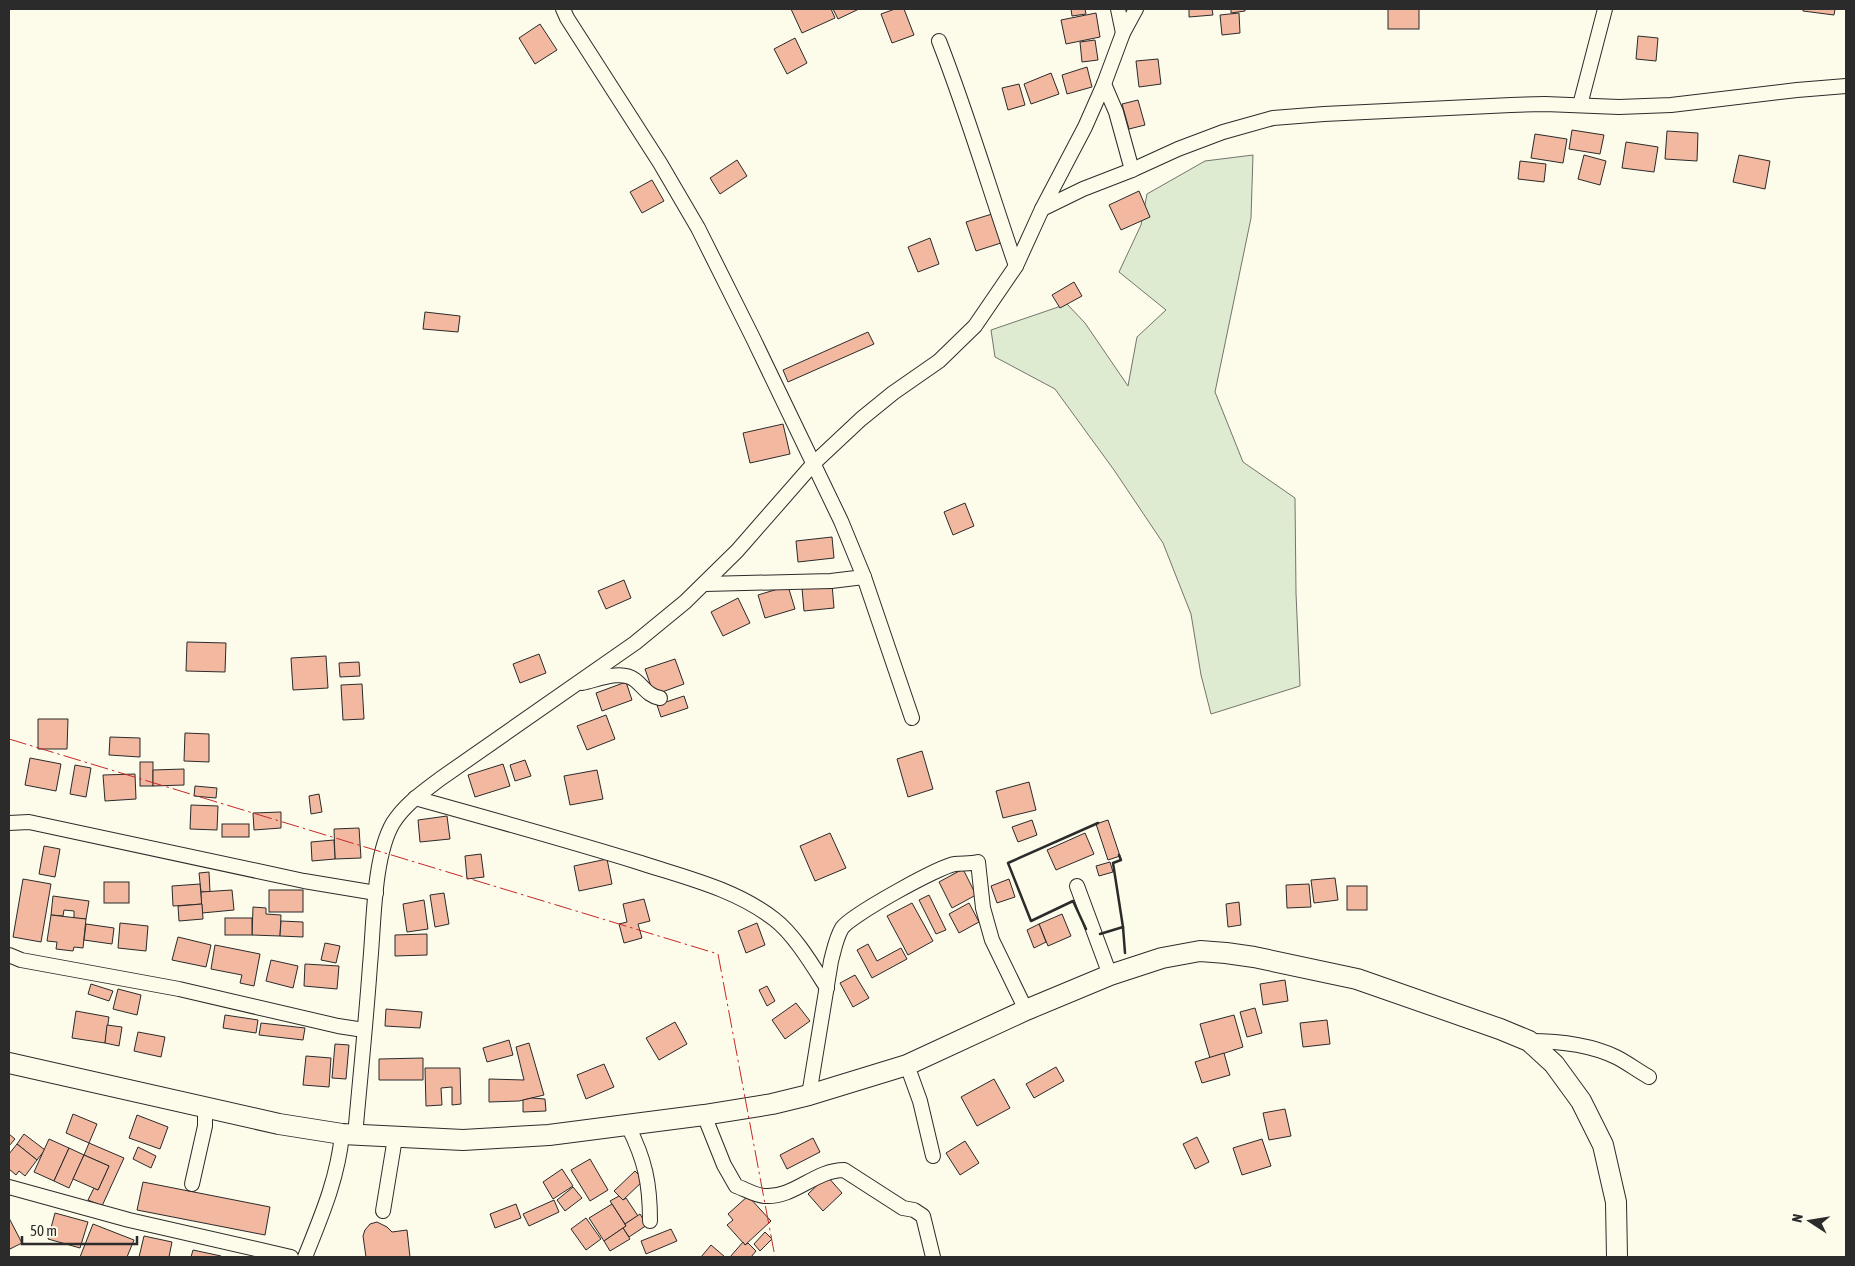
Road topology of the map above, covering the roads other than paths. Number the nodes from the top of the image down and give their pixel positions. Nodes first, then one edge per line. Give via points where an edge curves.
1 (563, 9) edge
2 (1118, 9) edge
3 (1136, 9) edge
4 (1605, 9) edge
5 (1123, 33) junction
6 (939, 41) dead end
7 (1104, 84) junction
8 (1846, 86) edge
9 (1580, 106) junction
10 (1132, 170) junction
11 (1042, 209) junction
12 (1016, 266) junction
13 (814, 463) junction
14 (864, 577) junction
15 (705, 584) junction
16 (576, 684) junction
17 (660, 698) dead end
18 (912, 718) dead end
19 (415, 798) junction
20 (9, 823) edge
21 (1077, 886) dead end
22 (376, 893) junction
23 (9, 956) edge
24 (1110, 975) junction
25 (827, 988) junction
26 (1026, 1010) junction
27 (364, 1030) junction
28 (1529, 1041) junction
29 (9, 1063) edge
30 (907, 1065) junction
31 (1649, 1078) dead end
32 (809, 1095) junction
33 (205, 1107) junction
34 (704, 1115) junction
35 (628, 1126) junction
36 (348, 1135) junction
37 (395, 1138) junction
38 (933, 1156) dead end
39 (192, 1184) dead end
40 (9, 1187) edge
41 (383, 1211) dead end
42 (650, 1221) dead end
43 (291, 1257) edge
44 (305, 1257) edge
45 (933, 1257) edge
46 (1617, 1257) edge

1 - 13 street via 698,228
2 - 5 street
3 - 5 street
4 - 9 street
5 - 7 street
6 - 12 street
7 - 10 street via 1116,112
7 - 11 street via 1085,128
8 - 9 street via 1671,105
9 - 10 street via 1537,104 1273,118 1223,132
10 - 11 street
11 - 12 street
12 - 13 street via 975,326 939,361 861,419
13 - 14 street
13 - 15 street
14 - 15 street via 831,581
14 - 18 street
15 - 16 street via 635,643
16 - 17 street via 627,676 650,695
16 - 19 street
19 - 22 street via 393,824 386,840
19 - 25 street via 717,887 750,902 776,920 802,950
20 - 22 street via 29,822 304,881
21 - 24 street
22 - 27 street
23 - 27 street
24 - 26 main road
24 - 28 main road via 1162,958 1200,951 1254,957 1357,980
25 - 26 street via 835,946 848,921 898,891 954,864 978,862 983,908 992,940
25 - 32 street
26 - 30 main road
27 - 36 street
28 - 31 street via 1554,1041 1598,1049
28 - 46 main road via 1554,1064 1581,1101 1603,1145 1616,1202
29 - 33 main road
30 - 32 main road
30 - 38 street via 920,1101
32 - 34 main road
33 - 36 main road
33 - 39 street via 205,1126
34 - 35 main road
34 - 45 street via 736,1186 763,1196 780,1196 833,1170 844,1170 903,1208 923,1216
35 - 37 main road via 549,1136 463,1140
35 - 42 street via 645,1169 650,1194
36 - 37 main road
36 - 44 street via 326,1205
37 - 41 street
40 - 43 street via 130,1220

